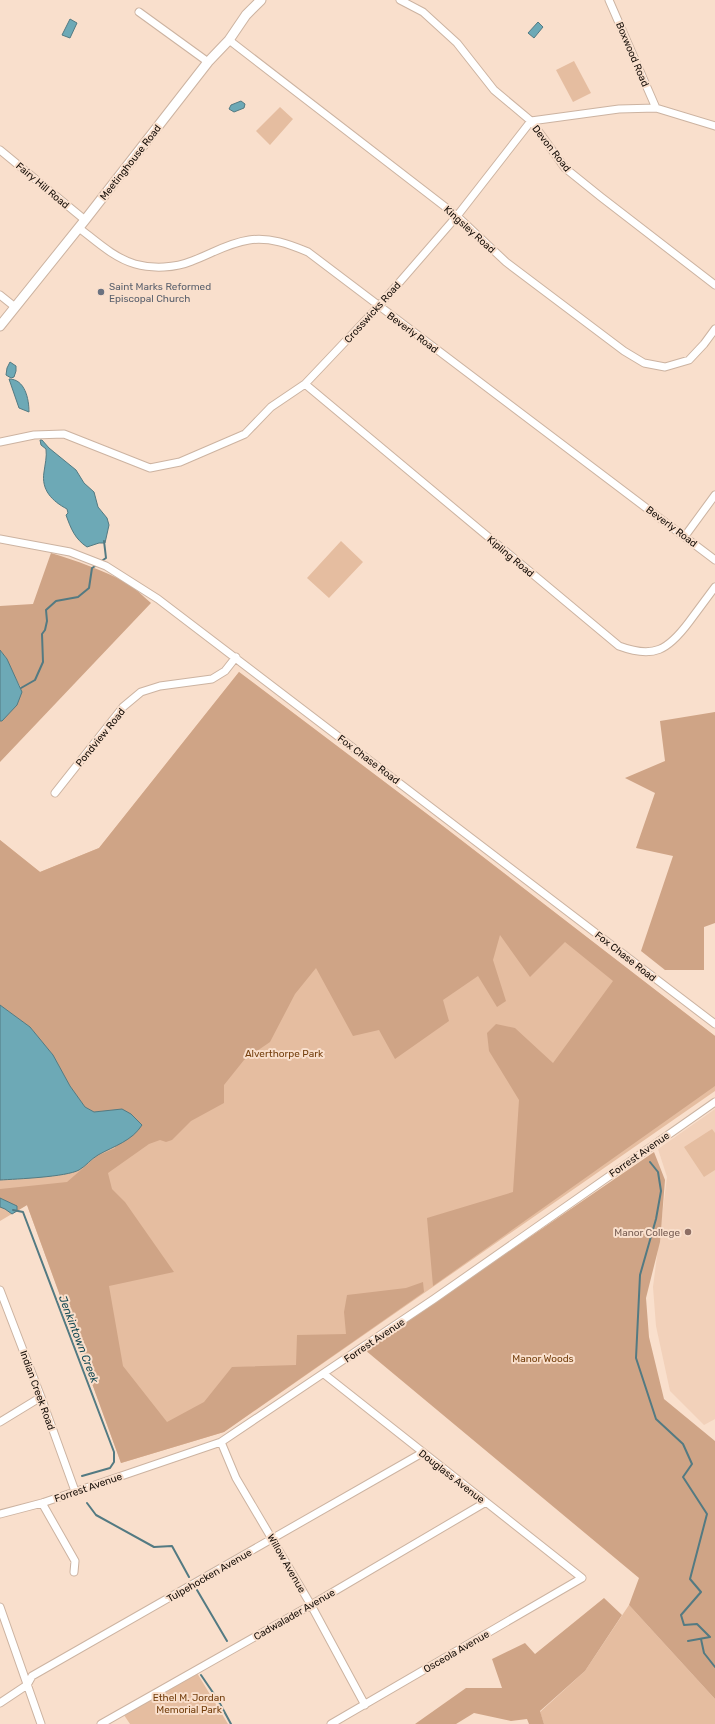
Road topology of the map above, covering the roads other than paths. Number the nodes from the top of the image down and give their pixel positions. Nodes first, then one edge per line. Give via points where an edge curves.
1 (261, 0) edge
2 (400, 0) edge
3 (609, 0) edge
4 (140, 12) dead end
5 (229, 40) junction
6 (208, 62) junction
7 (656, 108) junction
8 (531, 121) junction
9 (715, 126) edge
10 (0, 150) edge
11 (457, 216) junction
12 (85, 220) junction
13 (79, 228) junction
14 (715, 285) edge
15 (0, 295) edge
16 (15, 307) junction
17 (378, 307) junction
18 (0, 326) edge
19 (715, 329) edge
20 (305, 384) junction
21 (0, 442) edge
22 (715, 495) edge
23 (685, 536) junction
24 (0, 539) edge
25 (715, 560) edge
26 (715, 587) edge
27 (236, 657) junction
28 (55, 793) dead end
29 (715, 1024) edge
30 (715, 1102) edge
31 (0, 1290) edge
32 (324, 1374) junction
33 (41, 1398) junction
34 (0, 1422) edge
35 (221, 1442) junction
36 (422, 1453) junction
37 (75, 1492) junction
38 (486, 1502) junction
39 (42, 1503) junction
40 (0, 1514) edge
41 (272, 1538) junction
42 (74, 1572) dead end
43 (582, 1578) joint
44 (311, 1605) junction
45 (1, 1610) edge
46 (26, 1685) junction
47 (0, 1703) edge
48 (364, 1705) junction
49 (41, 1724) edge
50 (101, 1724) edge
51 (331, 1724) edge

1 - 5 street, Meetinghouse Road via 246,15
2 - 8 street, Devon Road via 423,12 457,43 494,90
3 - 7 street, Boxwood Road
4 - 6 street
5 - 6 street, Meetinghouse Road
5 - 11 street, Kingsley Road
6 - 12 street, Meetinghouse Road
7 - 8 street via 619,109
7 - 9 street
8 - 11 street, Crosswicks Road
8 - 14 street, Devon Road via 565,168
10 - 12 street, Fairy Hill Road
11 - 17 street, Crosswicks Road
11 - 19 street, Kingsley Road via 506,262 644,363 665,367 689,360
12 - 13 street, Meetinghouse Road
13 - 16 street, Meetinghouse Road
13 - 17 street, Beverly Road via 121,258 135,264 156,267 192,262 217,250 250,240 281,242 308,252
15 - 16 street
16 - 18 street, Meetinghouse Road
17 - 20 street, Crosswicks Road
17 - 23 street, Beverly Road
20 - 21 street, Crosswicks Road via 271,407 245,434 180,462 150,468 64,434 34,435
20 - 26 street, Kipling Road via 619,646 635,652 652,652 666,647 678,637
22 - 23 street
23 - 25 street, Beverly Road
24 - 27 street, Fox Chase Road via 70,552 106,566 158,598
27 - 28 street, Pondview Road via 225,671 212,679 160,686 141,692 123,707
27 - 29 street, Fox Chase Road
30 - 32 street, Forrest Avenue
31 - 33 street, Indian Creek Road
32 - 35 street, Forrest Avenue
32 - 36 street, Douglass Avenue
33 - 34 street
33 - 37 street, Indian Creek Road
35 - 37 street, Forrest Avenue
35 - 41 street, Willow Avenue via 236,1478
36 - 38 street, Douglass Avenue
36 - 41 street, Tulpehocken Avenue
37 - 39 street, Forrest Avenue
38 - 43 street, Douglass Avenue
38 - 44 street, Cadwalader Avenue
39 - 40 street, Forrest Avenue
39 - 42 street via 74,1561
41 - 44 street, Willow Avenue
41 - 46 street, Tulpehocken Avenue via 32,1676
43 - 48 street, Osceola Avenue
44 - 48 street, Willow Avenue
44 - 50 street, Cadwalader Avenue
45 - 46 street
46 - 47 street, Tulpehocken Avenue
46 - 49 street
48 - 51 street, Osceola Avenue

